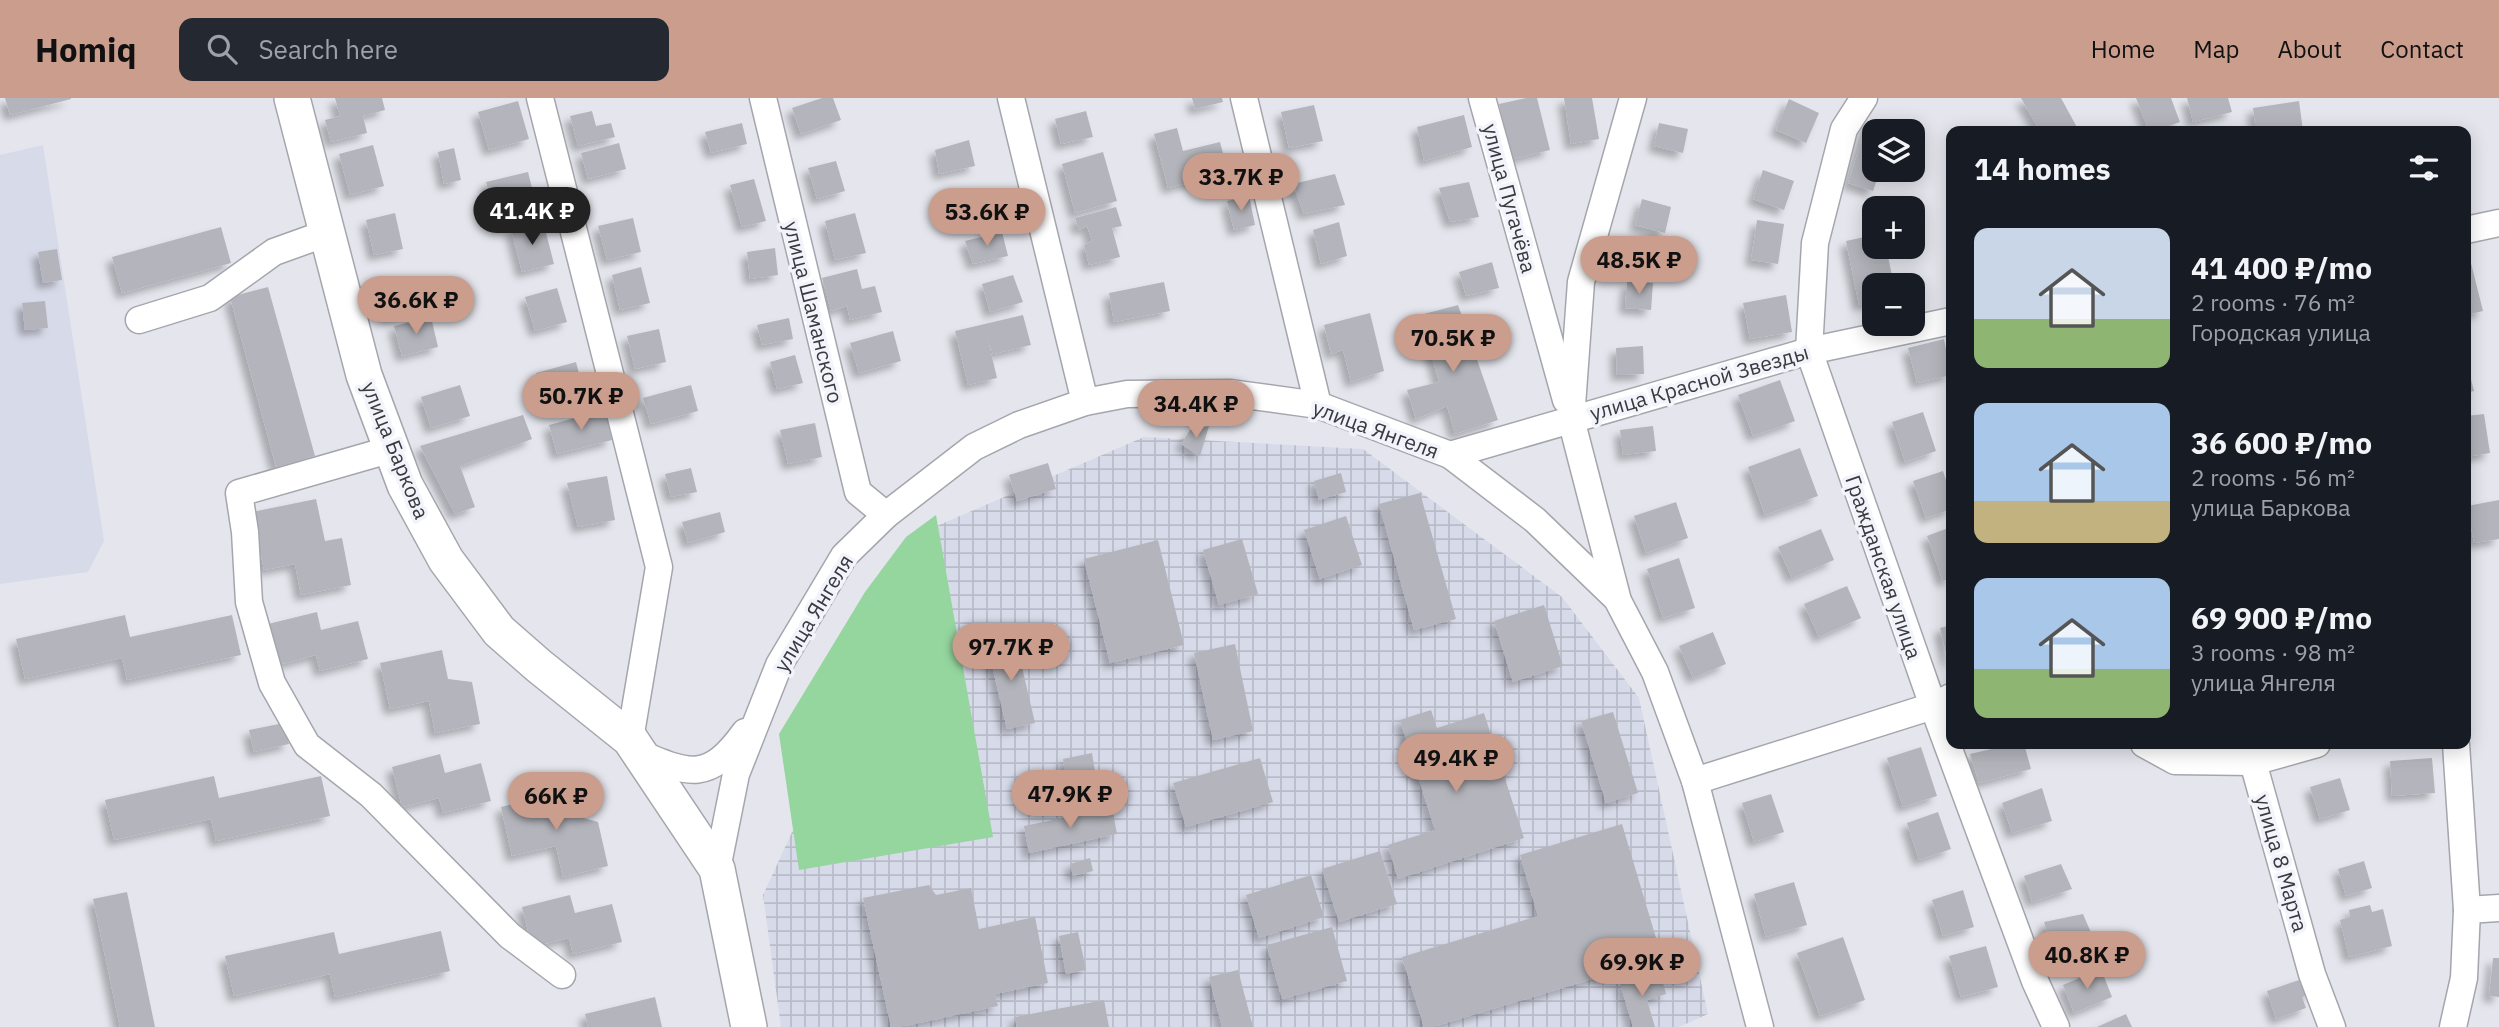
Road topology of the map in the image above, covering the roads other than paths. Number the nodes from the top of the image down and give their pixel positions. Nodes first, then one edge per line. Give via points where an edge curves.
1 (292, 98) edge
2 (540, 98) edge
3 (763, 98) edge
4 (1011, 98) edge
5 (1244, 98) edge
6 (1482, 98) edge
7 (1633, 98) edge
8 (1864, 98) edge
9 (2499, 223) edge
10 (2471, 229) edge
11 (327, 233) junction
12 (139, 320) dead end
13 (1946, 322) edge
14 (1809, 351) junction
15 (1084, 402) junction
16 (1318, 405) junction
17 (1571, 419) junction
18 (391, 449) junction
19 (1450, 456) junction
20 (886, 514) junction
21 (1617, 599) junction
22 (1942, 701) edge
23 (757, 717) junction
24 (634, 746) junction
25 (1958, 749) edge
26 (2153, 749) edge
27 (2299, 749) edge
28 (2456, 749) edge
29 (2253, 762) junction
30 (1695, 781) junction
31 (717, 869) junction
32 (2499, 908) edge
33 (2468, 910) junction
34 (562, 975) dead end
35 (749, 1027) edge
36 (1760, 1027) edge
37 (2056, 1027) edge
38 (2332, 1027) edge
39 (2453, 1027) edge

1 - 11 main road, улица Баркова
2 - 24 street via 659,568
3 - 20 street, улица Шаманского via 858,492
4 - 15 street
5 - 16 street
6 - 17 street, улица Пугачёва
7 - 17 street via 1581,282
8 - 14 street, Гражданская улица via 1844,128 1815,243
9 - 10 street
11 - 12 street via 274,252 210,298
11 - 18 main road, улица Баркова via 364,375
13 - 14 street, улица Красной Звезды
14 - 17 street, улица Красной Звезды
14 - 22 street, Гражданская улица
15 - 16 street, улица Янгеля via 1127,394 1230,393
15 - 20 street, улица Янгеля via 974,447
16 - 19 street, улица Янгеля
17 - 19 street, улица Красной Звезды
17 - 21 street, улица Пугачёва
18 - 24 main road, улица Баркова via 446,560 499,631
18 - 34 street via 239,493 249,602 272,683 307,745 371,796 510,936
19 - 21 street, улица Янгеля via 1535,520
20 - 23 street, улица Янгеля via 836,568 779,665
21 - 30 street, улица Янгеля via 1655,672
22 - 30 street
23 - 24 street via 729,754 698,771 676,769
23 - 31 street, улица Янгеля via 736,774
24 - 31 main road, улица Баркова
25 - 37 street, Гражданская улица via 2035,981
26 - 29 street via 2175,761
27 - 29 street
28 - 33 street
29 - 38 street, улица 8 Марта via 2312,974
30 - 36 street, улица Янгеля
31 - 35 main road, улица Янгеля
32 - 33 street
33 - 39 street via 2464,978

